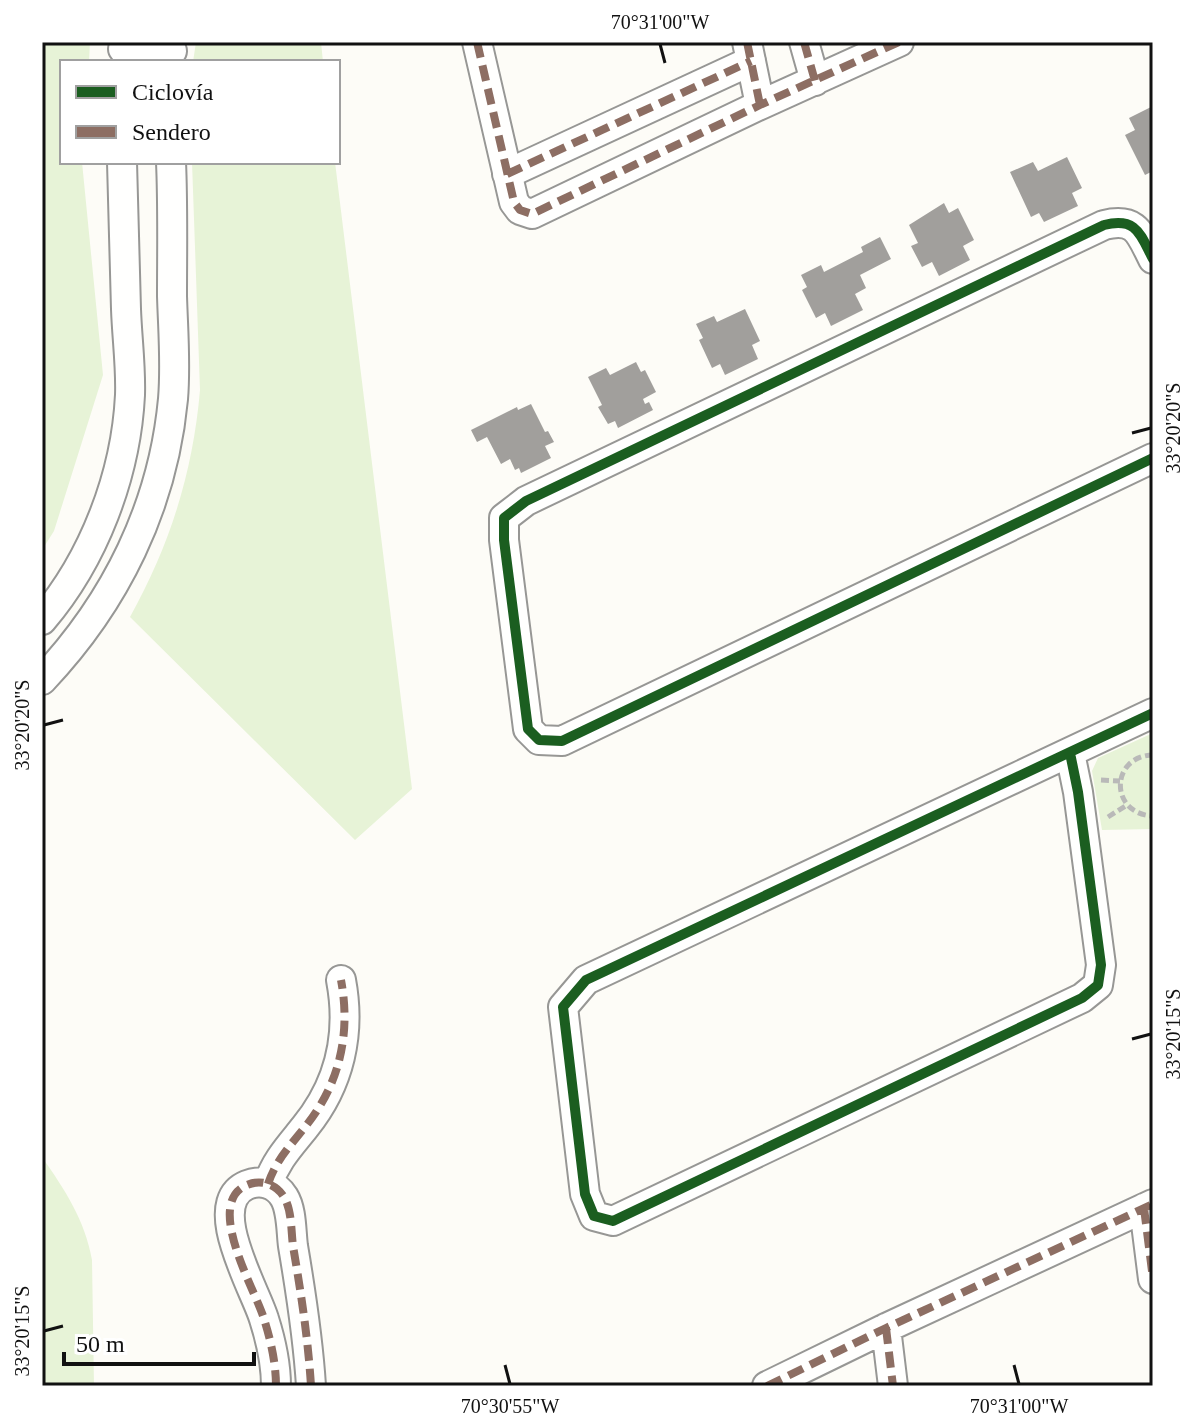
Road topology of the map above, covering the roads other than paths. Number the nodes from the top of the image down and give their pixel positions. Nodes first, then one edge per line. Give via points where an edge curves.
1 (477, 42) edge
2 (804, 42) edge
3 (899, 42) edge
4 (123, 51) edge
5 (172, 52) edge
6 (749, 52) edge
7 (815, 81) junction
8 (760, 105) junction
9 (122, 164) edge
10 (171, 164) edge
11 (507, 174) junction
12 (1153, 259) edge
13 (173, 315) junction
14 (127, 318) junction
15 (1153, 458) edge
16 (42, 620) edge
17 (42, 680) edge
18 (1153, 713) edge
19 (1070, 753) junction
20 (341, 980) dead end
21 (268, 1184) junction
22 (1148, 1206) edge
23 (1153, 1279) edge
24 (886, 1328) junction
25 (276, 1386) edge
26 (311, 1386) edge
27 (767, 1386) edge
28 (893, 1386) edge

1 - 11 street
2 - 7 street
3 - 7 street
4 - 5 street
6 - 8 street
6 - 11 street
7 - 8 street
8 - 11 street via 532,214 514,202
9 - 14 street
10 - 13 street
12 - 15 street via 1137,229 1116,222 1104,225 526,501 504,518 504,540 528,729 539,740 562,741
13 - 14 street
13 - 17 street via 170,425 146,518 110,592
14 - 16 street via 130,397 116,475 88,550
18 - 19 street
19 - 19 street via 586,980 563,1007 585,1194 594,1216 613,1221 1082,998 1098,985 1101,965
20 - 21 street via 346,1030 336,1074
21 - 25 street via 242,1187 230,1209 234,1243 264,1319
21 - 26 street via 287,1203
22 - 23 street
22 - 24 street
24 - 27 street
24 - 28 street

